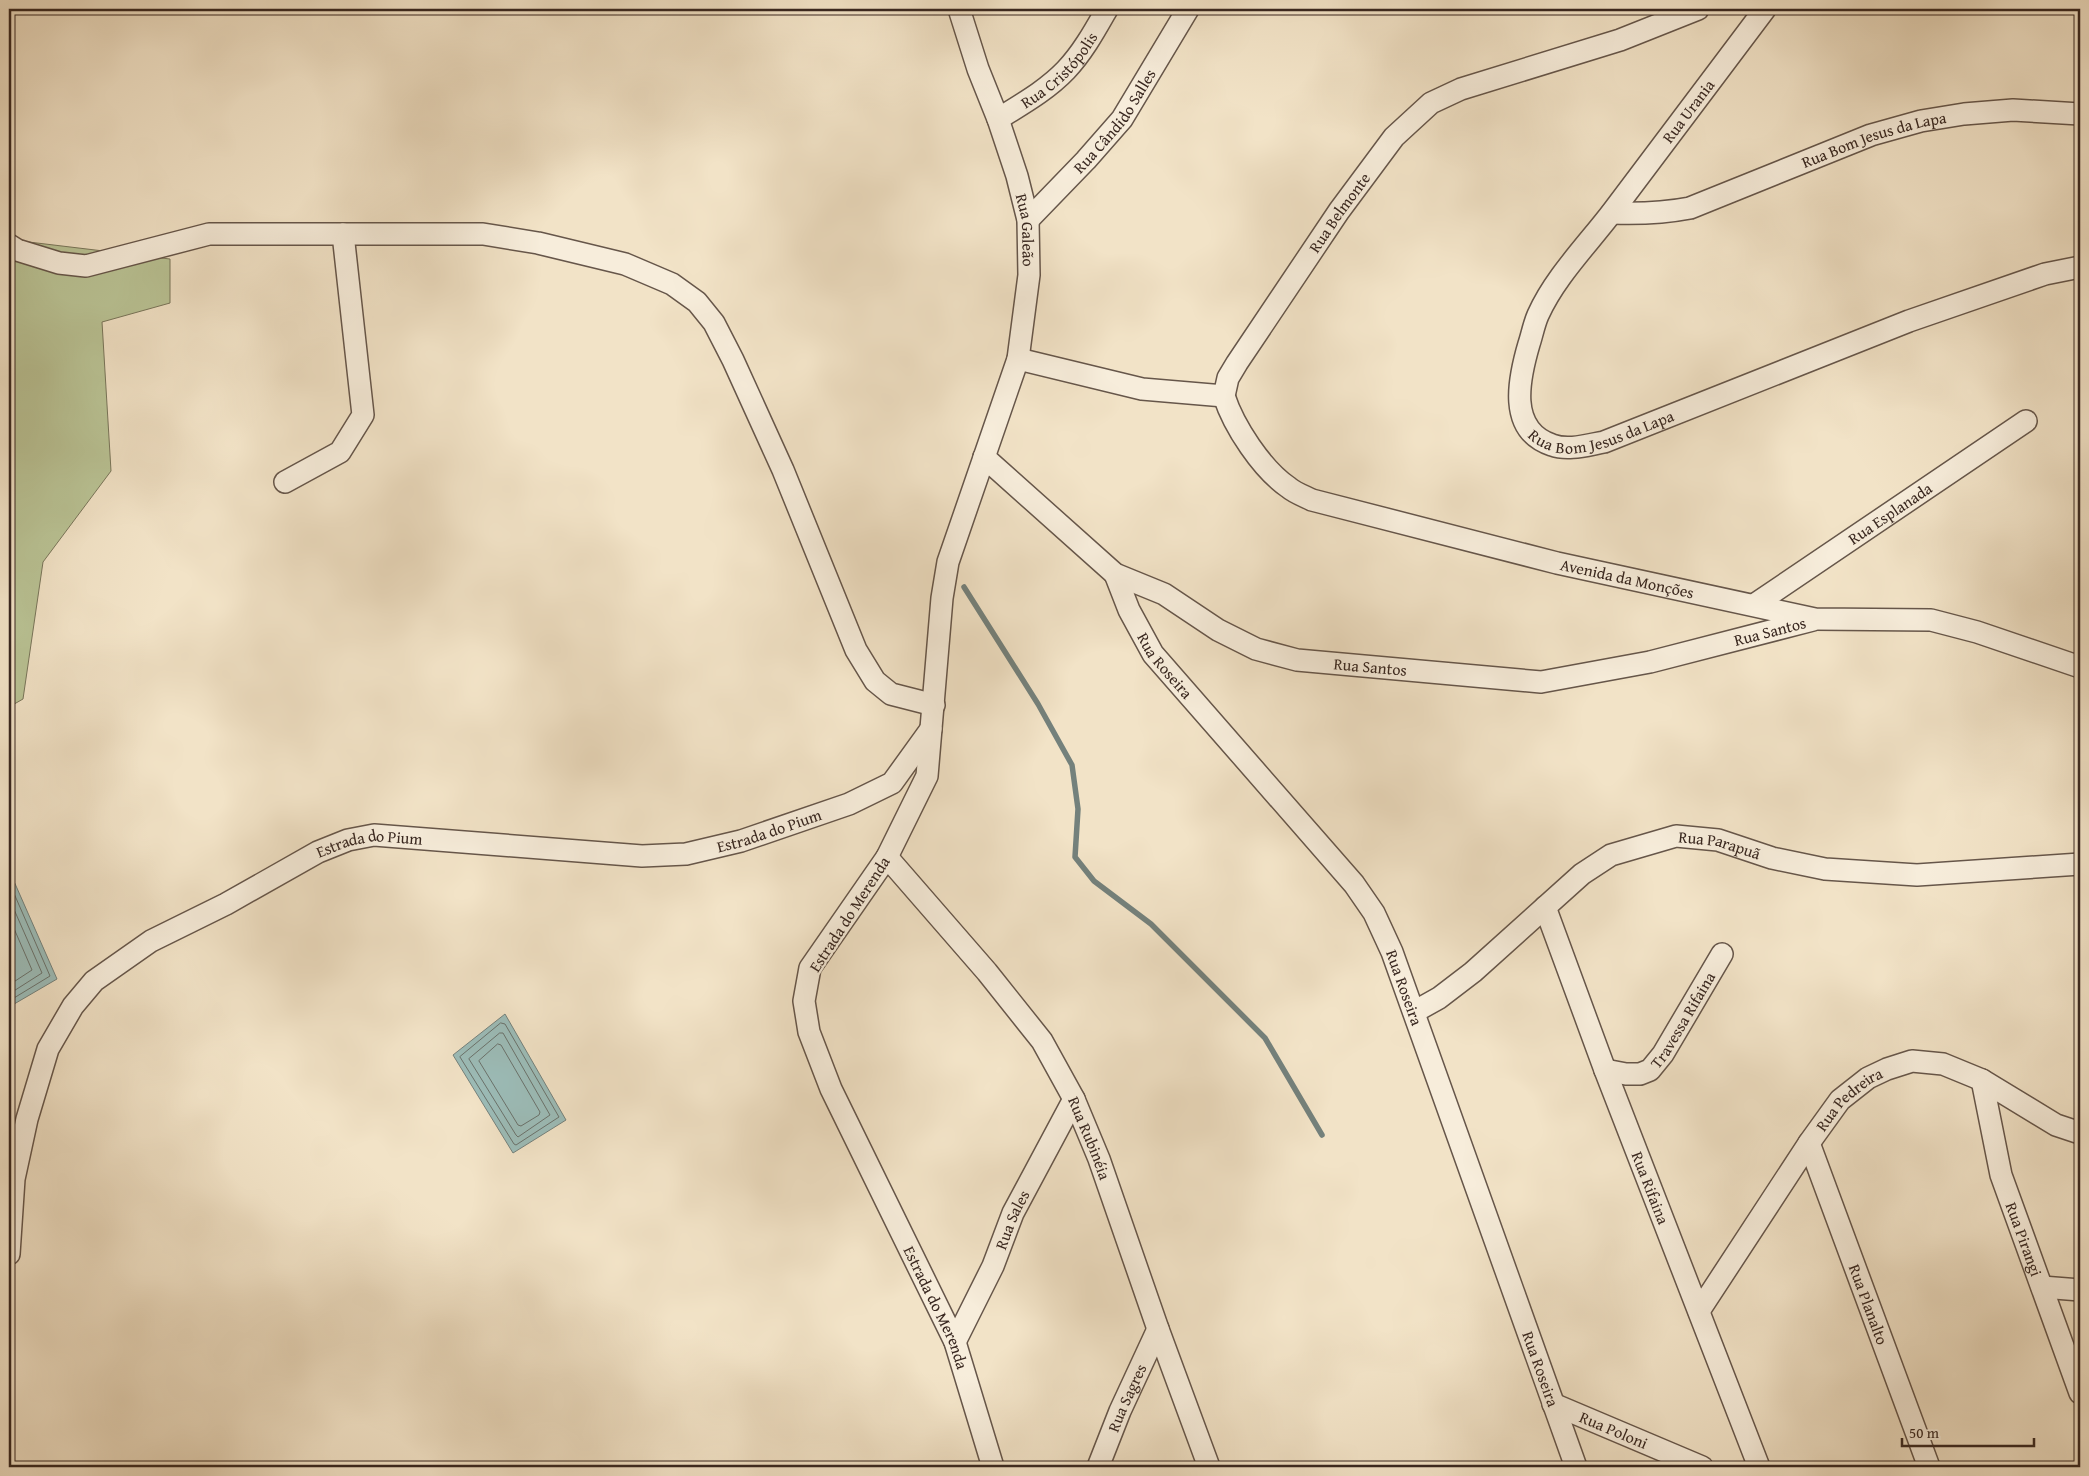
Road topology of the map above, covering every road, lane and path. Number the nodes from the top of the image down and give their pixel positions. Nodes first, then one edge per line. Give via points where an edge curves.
1 (959, 9) edge
2 (1107, 9) edge
3 (1188, 9) edge
4 (1698, 9) edge
5 (1765, 9) edge
6 (2080, 114) edge
7 (998, 119) junction
8 (1612, 213) junction
9 (1028, 220) junction
10 (343, 234) junction
11 (9, 245) edge
12 (2080, 267) edge
13 (1018, 359) junction
14 (1224, 396) junction
15 (2026, 421) dead end
16 (984, 458) junction
17 (286, 482) dead end
18 (1115, 574) junction
19 (1754, 605) junction
20 (1815, 619) junction
21 (2080, 666) edge
22 (934, 705) junction
23 (931, 729) junction
24 (892, 783) junction
25 (917, 798) junction
26 (887, 857) junction
27 (2080, 864) edge
28 (1545, 907) junction
29 (1722, 954) dead end
30 (1414, 1012) junction
31 (1605, 1070) junction
32 (1982, 1080) junction
33 (1074, 1099) junction
34 (2080, 1134) edge
35 (1809, 1143) junction
36 (9, 1254) edge
37 (2042, 1286) junction
38 (2080, 1290) edge
39 (1699, 1311) junction
40 (1158, 1328) junction
41 (955, 1342) junction
42 (2080, 1393) edge
43 (1553, 1404) junction
44 (993, 1467) edge
45 (1098, 1467) edge
46 (1209, 1467) edge
47 (1576, 1467) edge
48 (1702, 1467) edge
49 (1759, 1467) edge
50 (1929, 1467) edge

1 - 7 street, Rua Galeão
2 - 7 street, Rua Cristópolis via 1067,69 1044,90
3 - 9 street, Rua Cândido Salles via 1122,119
4 - 14 street, Rua Belmonte via 1620,40 1461,89 1431,103 1415,116 1394,137 1338,211 1237,363 1228,378
5 - 8 street, Rua Urania
6 - 8 street, Rua Bom Jesus da Lapa via 2013,110 1921,121 1871,135 1690,208
7 - 9 street, Rua Galeão
8 - 12 street, Rua Bom Jesus da Lapa via 1565,270 1538,315 1525,360 1518,392 1520,411 1526,427 1552,445 1568,448 1604,442 1909,321 2045,274
9 - 13 street, Rua Galeão via 1029,275
10 - 11 street via 209,234 86,266 59,263
10 - 17 street via 363,415 340,452
10 - 22 street via 483,234 538,243 625,264 672,284 697,302 714,323 733,360 783,470 856,650 875,681 891,694
13 - 14 street via 1142,389
13 - 16 street, Rua Galeão
14 - 19 street, Avenida da Monções via 1238,429 1273,475 1312,500 1557,563
15 - 19 street, Rua Esplanada
16 - 18 street, Rua Santos
16 - 22 street, Estrada do Merenda via 948,562
18 - 20 street, Rua Santos via 1164,594 1218,630 1256,649 1297,660 1541,682 1650,662
18 - 30 street, Rua Roseira via 1129,610 1153,654 1354,884 1374,913
19 - 20 street, Avenida da Monções
20 - 21 street, Avenida da Monções via 1931,620
22 - 23 street, Estrada do Merenda
23 - 24 street, Estrada do Pium
23 - 25 street, Estrada do Merenda via 927,776
24 - 25 street via 907,787
24 - 36 street, Estrada do Pium via 849,804 740,841 686,854 642,856 392,835 348,840 318,852 226,904 151,941 94,981 73,1006 48,1049 27,1119 14,1179
25 - 26 street, Estrada do Merenda
26 - 33 street, Rua Rubinéia via 987,972 1042,1042
26 - 41 street, Estrada do Merenda via 810,968 804,1001 809,1032 830,1089
27 - 28 street, Rua Parapuã via 1917,874 1825,869 1772,858 1718,840 1676,836 1611,855 1582,874
28 - 30 street, Rua Parapuã via 1473,972
28 - 31 street, Rua Rifaina
29 - 31 street, Travessa Rifaina via 1663,1054 1650,1070 1626,1074
30 - 43 street, Rua Roseira
31 - 39 street, Rua Rifaina
32 - 34 street, Rua Pedreira via 2056,1126
32 - 35 street, Rua Pedreira via 1942,1064 1912,1061 1887,1068 1840,1100
32 - 37 street, Rua Pirangi via 2002,1175
33 - 40 street, Rua Rubinéia via 1099,1159
33 - 41 street, Rua Sales via 1013,1213 993,1266
35 - 39 street, Rua Pedreira
35 - 50 street, Rua Planalto
37 - 38 street
37 - 42 street, Rua Pirangi
39 - 49 street, Rua Rifaina
40 - 45 street, Rua Sagres
40 - 46 street, Rua Rubinéia
41 - 44 street, Estrada do Merenda
43 - 47 street, Rua Roseira
43 - 48 street, Rua Poloni

